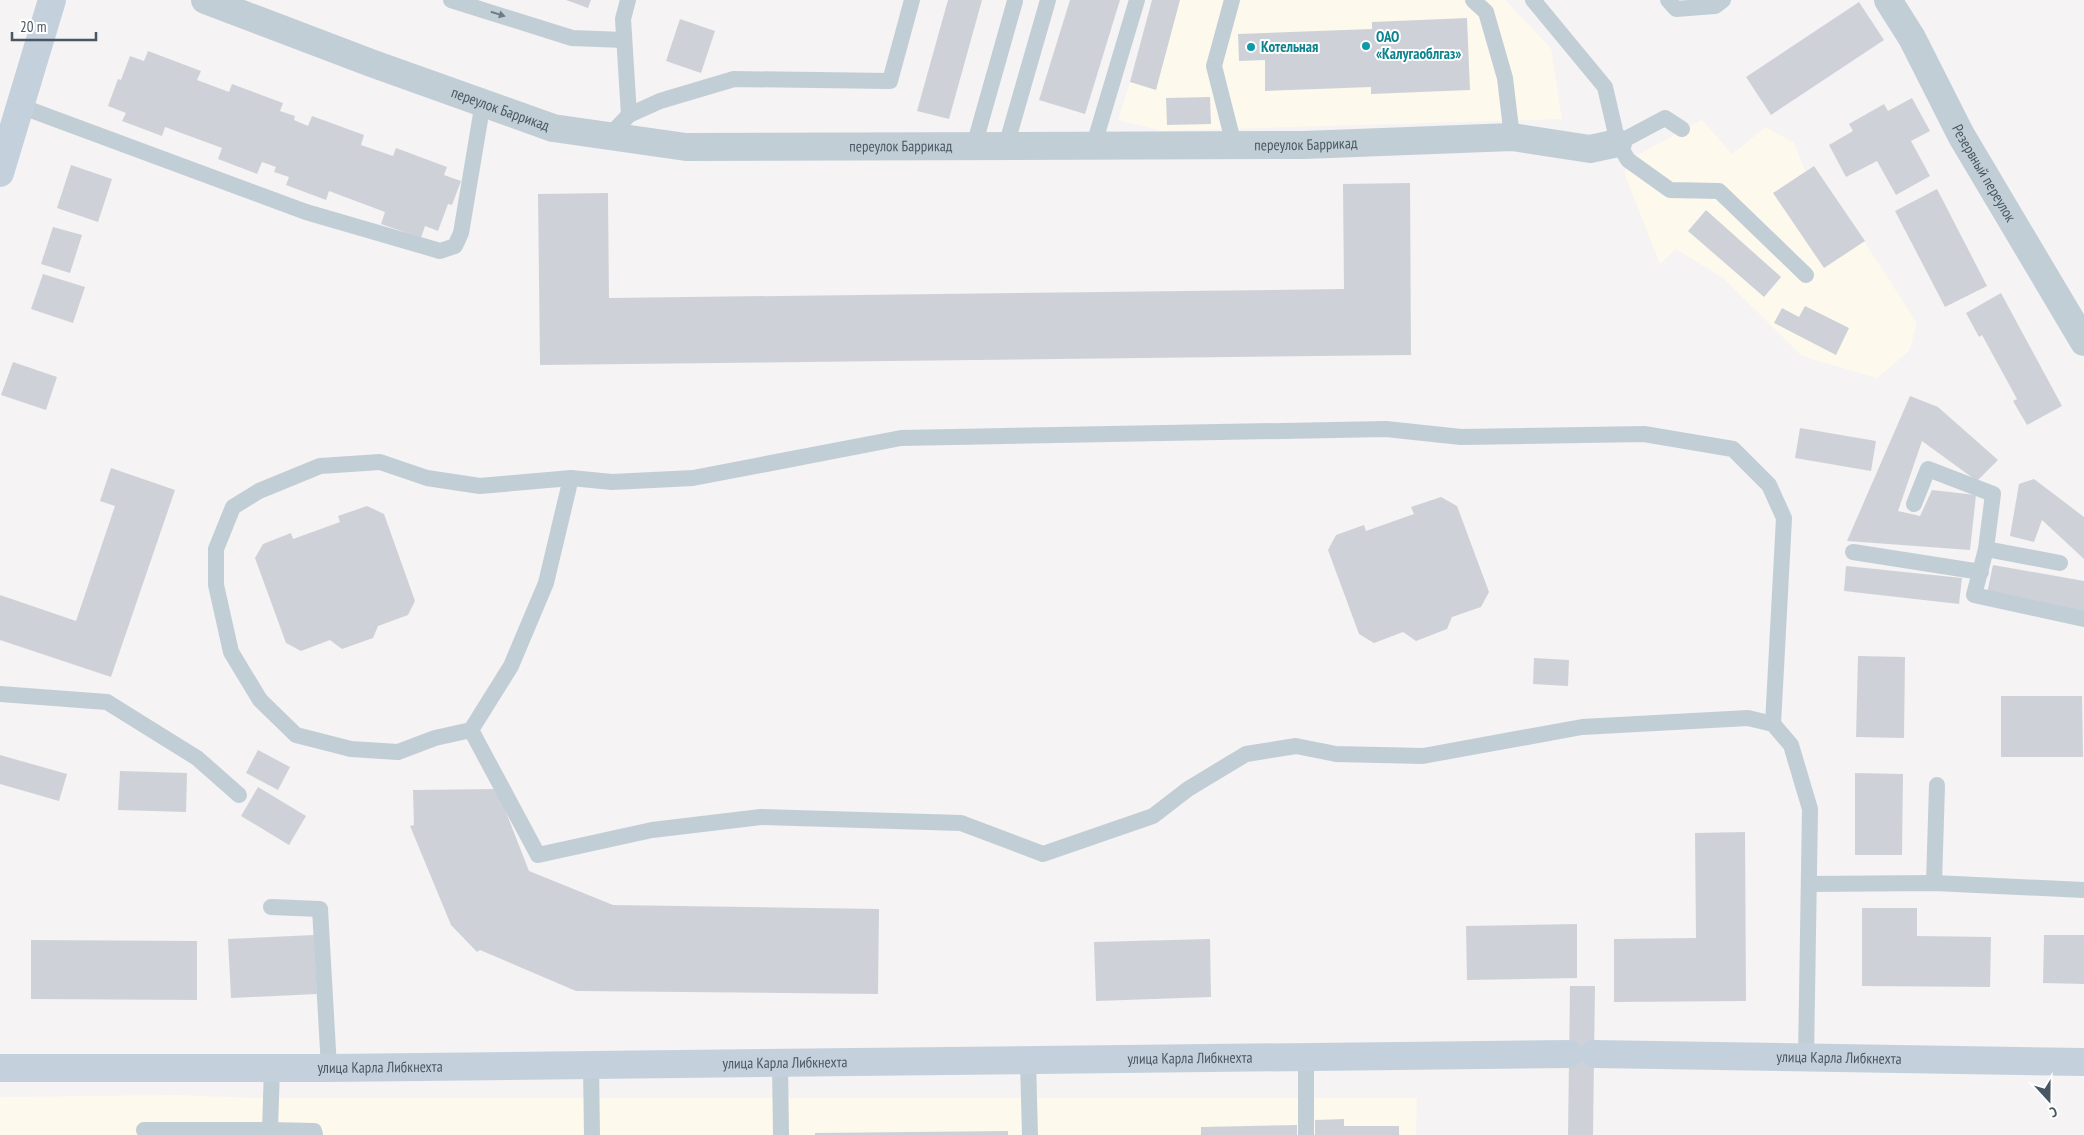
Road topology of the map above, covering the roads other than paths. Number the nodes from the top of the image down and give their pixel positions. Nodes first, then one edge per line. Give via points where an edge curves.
1 (52, 0) edge
2 (206, 0) edge
3 (452, 0) edge
4 (628, 0) edge
5 (912, 0) edge
6 (1015, 0) edge
7 (1048, 0) edge
8 (1136, 0) edge
9 (1232, 0) edge
10 (1473, 0) edge
11 (1533, 0) edge
12 (1668, 0) edge
13 (1723, 0) edge
14 (1888, 0) edge
15 (624, 40) junction
16 (483, 102) junction
17 (20, 106) junction
18 (629, 115) junction
19 (1682, 129) dead end
20 (609, 136) junction
21 (1512, 137) junction
22 (1618, 143) junction
23 (1094, 144) junction
24 (1234, 145) junction
25 (974, 146) junction
26 (1006, 146) junction
27 (0, 173) edge
28 (1806, 275) dead end
29 (2084, 342) edge
30 (571, 478) junction
31 (1914, 504) dead end
32 (1986, 549) junction
33 (1853, 552) dead end
34 (2060, 563) dead end
35 (1981, 572) junction
36 (2084, 619) edge
37 (0, 694) edge
38 (1773, 724) junction
39 (471, 730) junction
40 (1937, 785) dead end
41 (239, 795) dead end
42 (1934, 883) junction
43 (1809, 884) junction
44 (2084, 890) edge
45 (271, 907) dead end
46 (1806, 1057) junction
47 (1306, 1058) junction
48 (1028, 1060) junction
49 (780, 1062) junction
50 (2084, 1062) edge
51 (591, 1065) junction
52 (272, 1067) junction
53 (0, 1068) edge
54 (329, 1068) junction
55 (144, 1130) dead end
56 (270, 1130) junction
57 (249, 1133) edge
58 (315, 1135) edge
59 (592, 1135) edge
60 (781, 1135) edge
61 (1030, 1135) edge
62 (1306, 1135) edge

1 - 17 main road
2 - 16 street, переулок Баррикад
3 -> 15 lane via 572,38
4 - 15 lane via 623,18
5 - 18 lane via 890,81 734,79 660,101
6 - 25 lane
7 - 26 lane
8 - 23 lane
9 - 24 lane via 1214,66
10 - 21 lane via 1486,12 1505,78
11 - 22 lane via 1605,87
12 - 13 lane via 1676,9 1715,6
14 - 29 street, Резервный переулок via 1912,38 1961,135
15 - 18 lane
16 - 17 lane via 461,233 455,246 440,251 306,212
16 - 20 street, переулок Баррикад via 553,128
17 - 27 main road
18 - 20 lane
19 - 22 lane via 1665,118
20 - 25 street, переулок Баррикад via 686,147
21 - 22 street, переулок Баррикад via 1590,149
21 - 24 street, переулок Баррикад
22 - 28 lane via 1628,160 1670,190 1719,191
23 - 24 street, переулок Баррикад
23 - 26 street, переулок Баррикад
25 - 26 street, переулок Баррикад
30 - 38 lane via 612,482 693,478 911,438 1386,428 1461,436 1644,434 1733,449 1769,485 1784,518
30 - 39 lane via 546,583 511,666
30 - 39 lane via 480,486 426,478 380,462 320,466 259,491 233,507 216,550 216,585 232,652 260,700 296,736 351,749 398,752 435,738
31 - 32 lane via 1928,469 1993,494
32 - 34 lane
32 - 35 lane
33 - 35 lane
35 - 36 lane via 1974,594
37 - 41 lane via 107,702 197,758
38 - 39 lane via 1748,718 1582,727 1423,756 1336,754 1296,746 1246,754 1188,789 1153,816 1043,854 961,823 761,817 652,830 538,855
38 - 43 lane via 1791,745 1810,809
40 - 42 lane
42 - 43 lane
42 - 44 lane
43 - 46 lane
45 - 54 lane via 320,909
46 - 47 main road, улица Карла Либкнехта via 1581,1054
46 - 50 main road, улица Карла Либкнехта
47 - 48 main road, улица Карла Либкнехта
47 - 62 lane
48 - 49 main road, улица Карла Либкнехта
48 - 61 lane
49 - 51 main road, улица Карла Либкнехта
49 - 60 lane
51 - 54 main road, улица Карла Либкнехта
51 - 59 lane
52 - 53 main road, улица Карла Либкнехта
52 - 54 main road, улица Карла Либкнехта
52 - 56 lane
55 - 57 lane
56 - 57 lane
56 - 58 lane via 314,1130

